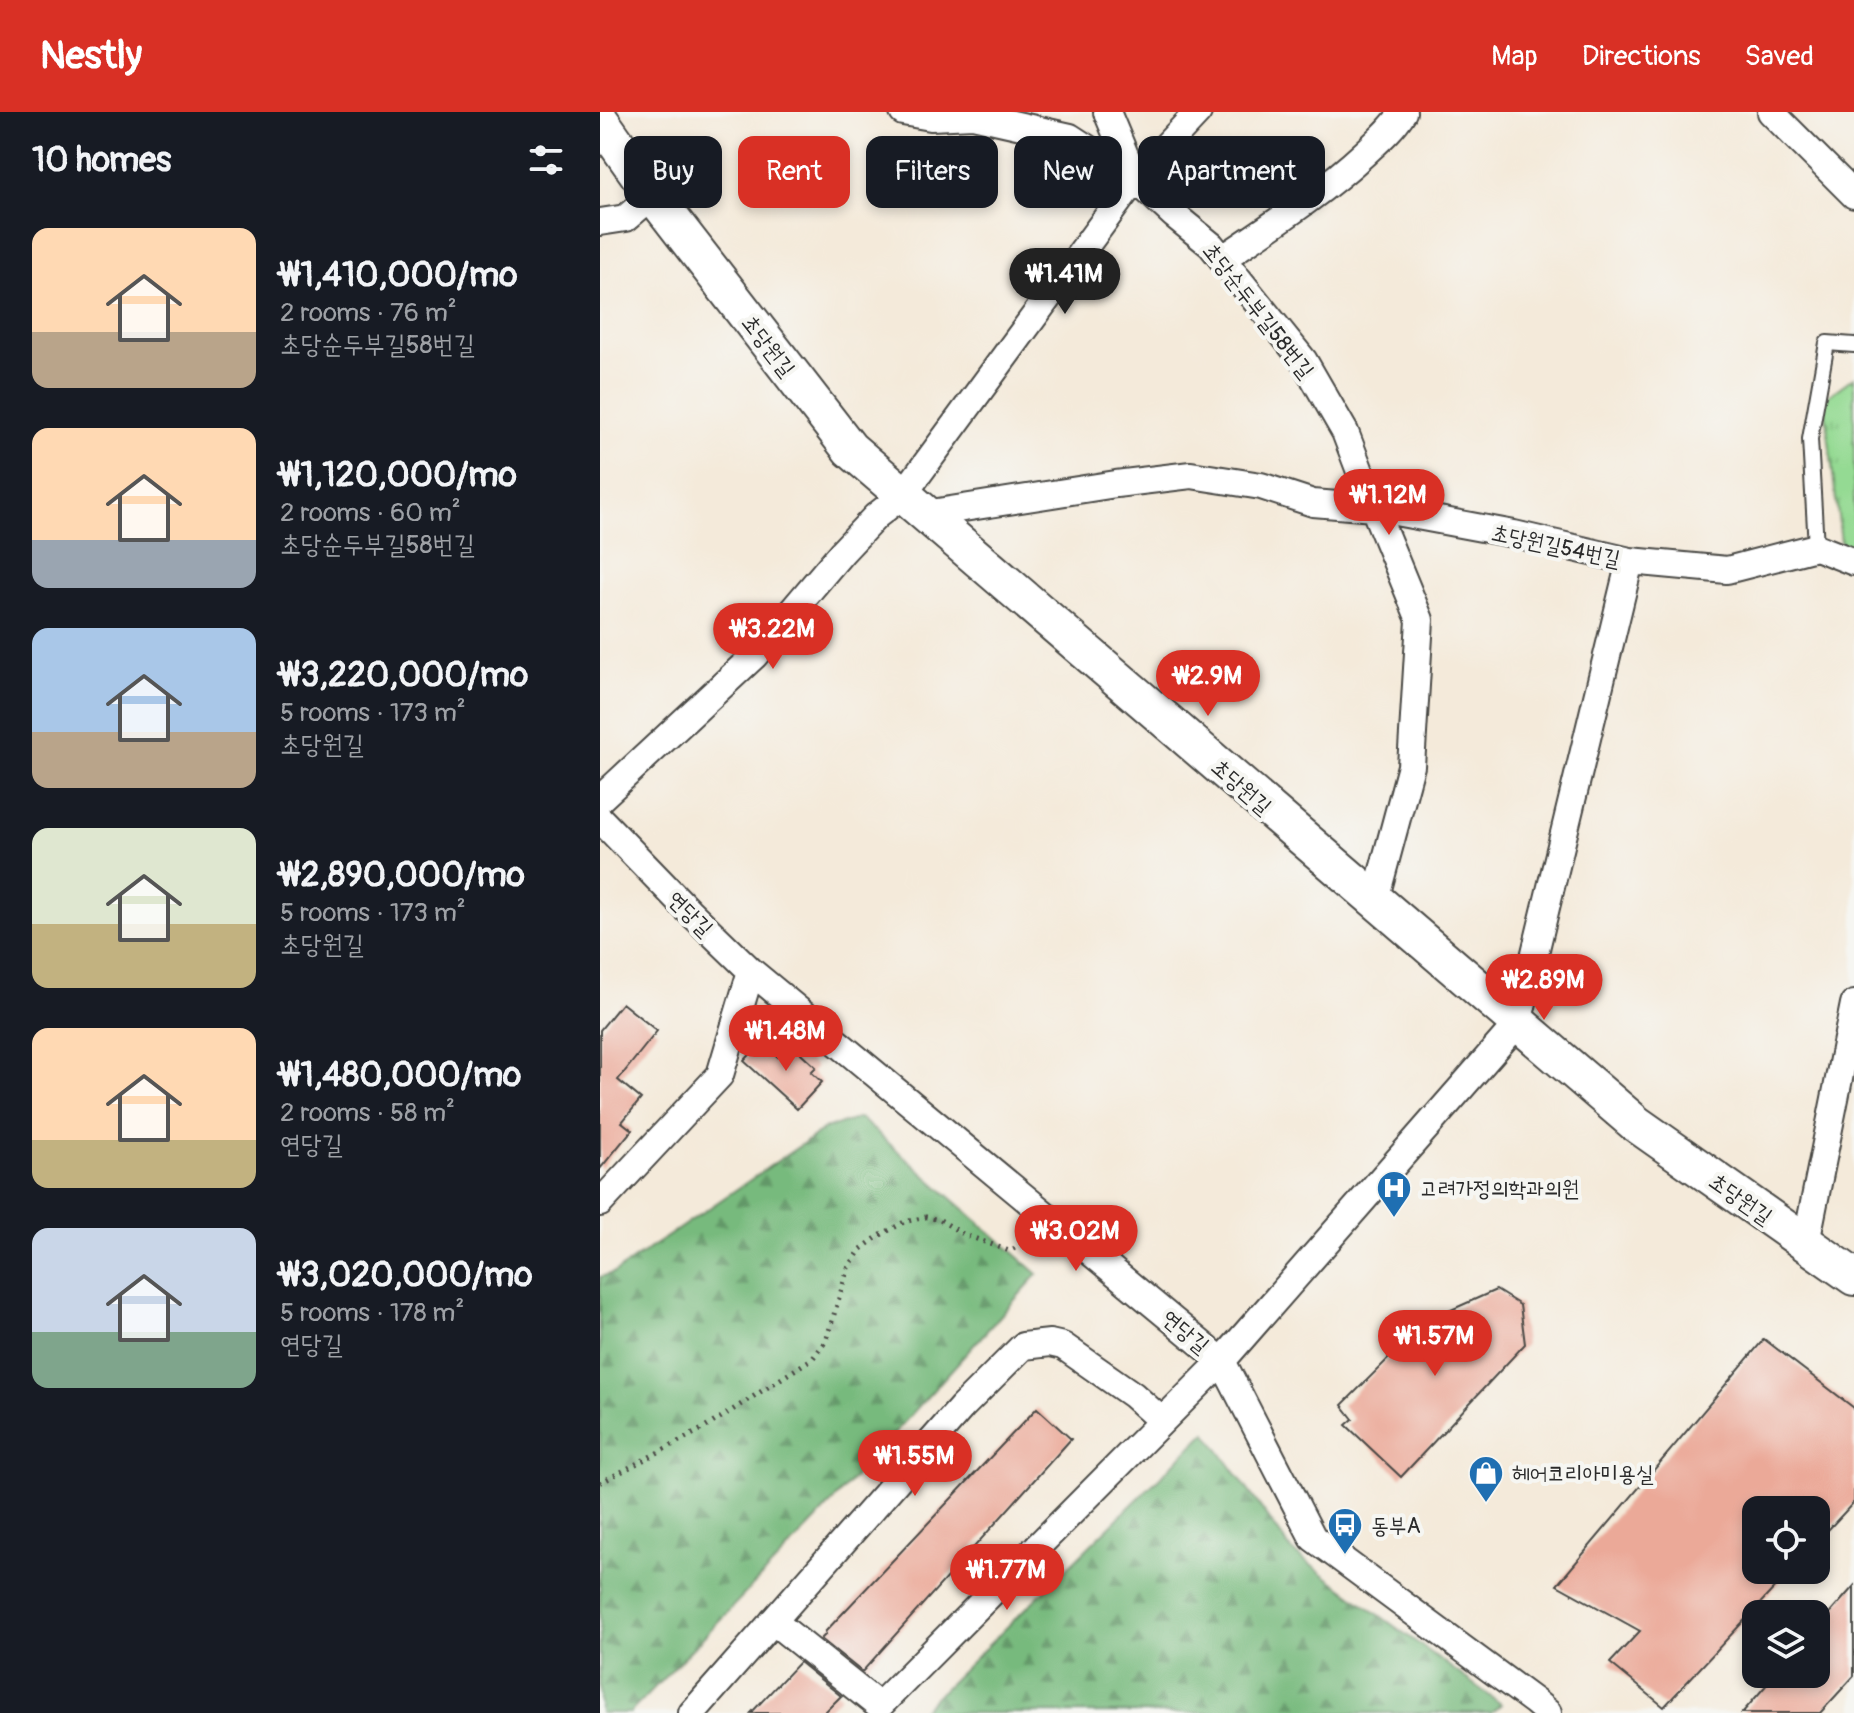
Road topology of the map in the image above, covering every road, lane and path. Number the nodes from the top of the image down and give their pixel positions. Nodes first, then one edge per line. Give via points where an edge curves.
1 (903, 112) edge
2 (1107, 112) edge
3 (1198, 112) edge
4 (1403, 112) edge
5 (1771, 112) edge
6 (985, 115) edge
7 (600, 120) edge
8 (624, 154) edge
9 (1135, 179) junction
10 (1854, 195) edge
11 (638, 208) edge
12 (663, 208) edge
13 (600, 222) edge
14 (1222, 259) junction
15 (1854, 345) edge
16 (914, 504) junction
17 (1374, 508) junction
18 (1816, 547) junction
19 (1630, 561) junction
20 (1854, 562) edge
21 (600, 799) edge
22 (600, 819) edge
23 (1375, 900) junction
24 (751, 971) junction
25 (1854, 1004) edge
26 (1518, 1023) junction
27 (600, 1203) edge
28 (1059, 1226) junction
29 (1806, 1243) junction
30 (1854, 1277) edge
31 (1222, 1361) junction
32 (1162, 1421) junction
33 (600, 1483) edge
34 (773, 1621) junction
35 (1536, 1709) edge
36 (876, 1710) edge
37 (692, 1713) edge

1 - 6 street
2 - 9 street, 초당순두부길58번길
3 - 9 street
4 - 14 street via 1341,175
5 - 10 street
6 - 9 street via 1070,137
7 - 8 street, 초당원길
9 - 14 street, 초당순두부길58번길
9 - 16 street
11 - 13 street via 626,218
12 - 16 street, 초당원길 via 850,449
14 - 17 street, 초당순두부길58번길 via 1304,361 1345,432
15 - 18 lane via 1827,343 1810,439
16 - 17 street, 초당원길54번길 via 1191,475 1261,486 1313,503
16 - 21 street via 876,516 754,656
16 - 23 street, 초당원길
17 - 19 street, 초당원길54번길
17 - 23 street, 초당순두부길58번길 via 1420,620 1411,766
18 - 19 street, 초당원길54번길 via 1727,570
18 - 20 street
19 - 26 street
22 - 24 street, 연당길
23 - 26 street, 초당원길
24 - 27 street via 720,1075
24 - 28 street, 연당길
25 - 29 street
26 - 29 street, 초당원길 via 1635,1123
26 - 31 street
28 - 31 street, 연당길
28 - 33 path via 1009,1251 940,1220 904,1222 861,1249 848,1268 826,1341 813,1358 706,1427
29 - 30 street, 초당원길
31 - 32 street
31 - 35 street, 연당길 via 1313,1538
32 - 34 street via 1063,1346 1023,1346 962,1407
32 - 36 street
34 - 36 street
34 - 37 street

